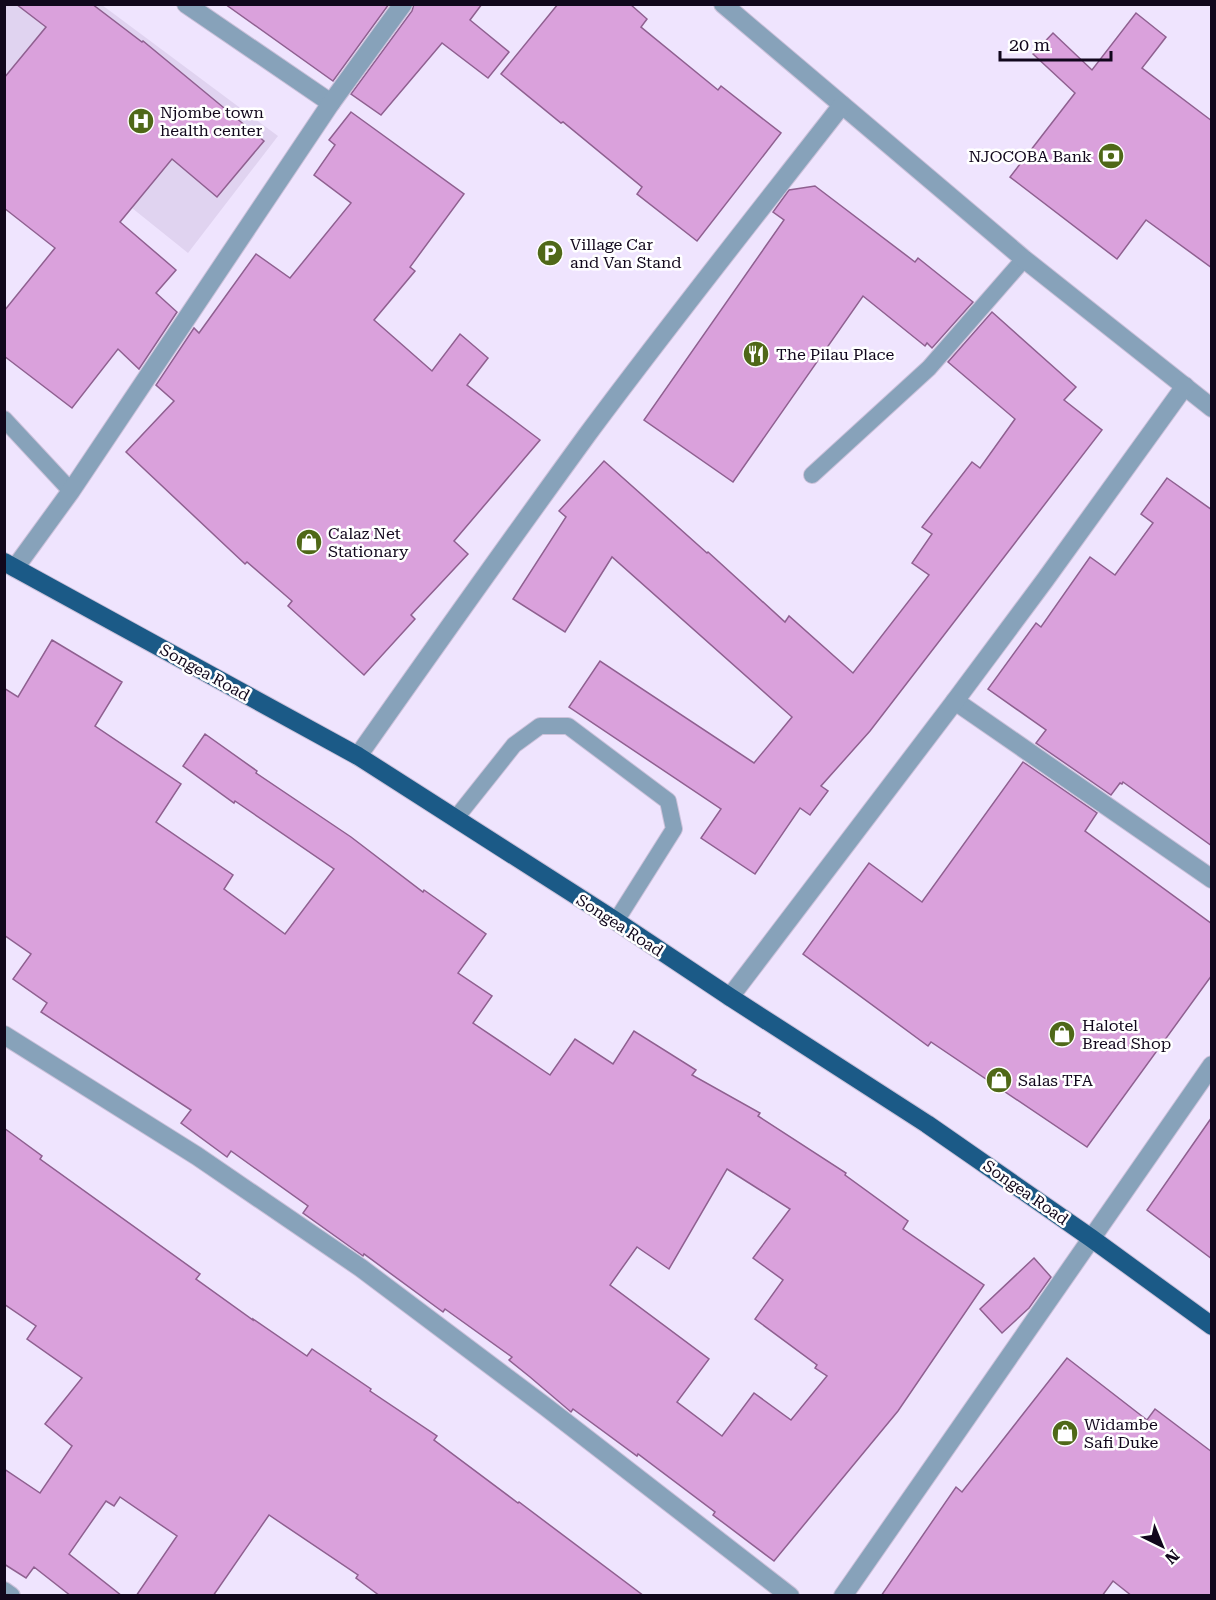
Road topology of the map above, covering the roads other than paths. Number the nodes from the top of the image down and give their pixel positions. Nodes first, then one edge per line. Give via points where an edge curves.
1 (186, 4) edge
2 (403, 4) edge
3 (723, 4) edge
4 (332, 104) junction
5 (842, 105) junction
6 (1024, 260) junction
7 (1185, 386) junction
8 (1212, 408) edge
9 (4, 419) edge
10 (812, 475) dead end
11 (71, 491) junction
12 (10, 565) edge
13 (955, 701) junction
14 (358, 756) junction
15 (456, 818) junction
16 (1212, 879) edge
17 (616, 921) junction
18 (730, 997) junction
19 (4, 1035) edge
20 (1212, 1065) edge
21 (1091, 1238) junction
22 (1212, 1326) edge
23 (4, 1591) edge
24 (11, 1596) edge
25 (790, 1596) edge
26 (843, 1596) edge

1 - 4 street
2 - 4 street
3 - 5 street
4 - 11 street
5 - 6 street
5 - 14 street via 589,434
6 - 7 street
6 - 10 lane via 929,368
7 - 8 street
7 - 13 street
9 - 11 lane
11 - 12 street
12 - 14 highway, Songea Road
13 - 16 street
13 - 18 street
14 - 15 highway, Songea Road
15 - 17 highway, Songea Road
15 - 17 lane via 514,745 540,726 568,726 668,801 674,829
17 - 18 highway, Songea Road
18 - 21 highway, Songea Road via 927,1124
19 - 25 street via 197,1156 361,1268
20 - 21 street
21 - 22 highway, Songea Road
21 - 26 street
23 - 24 street

